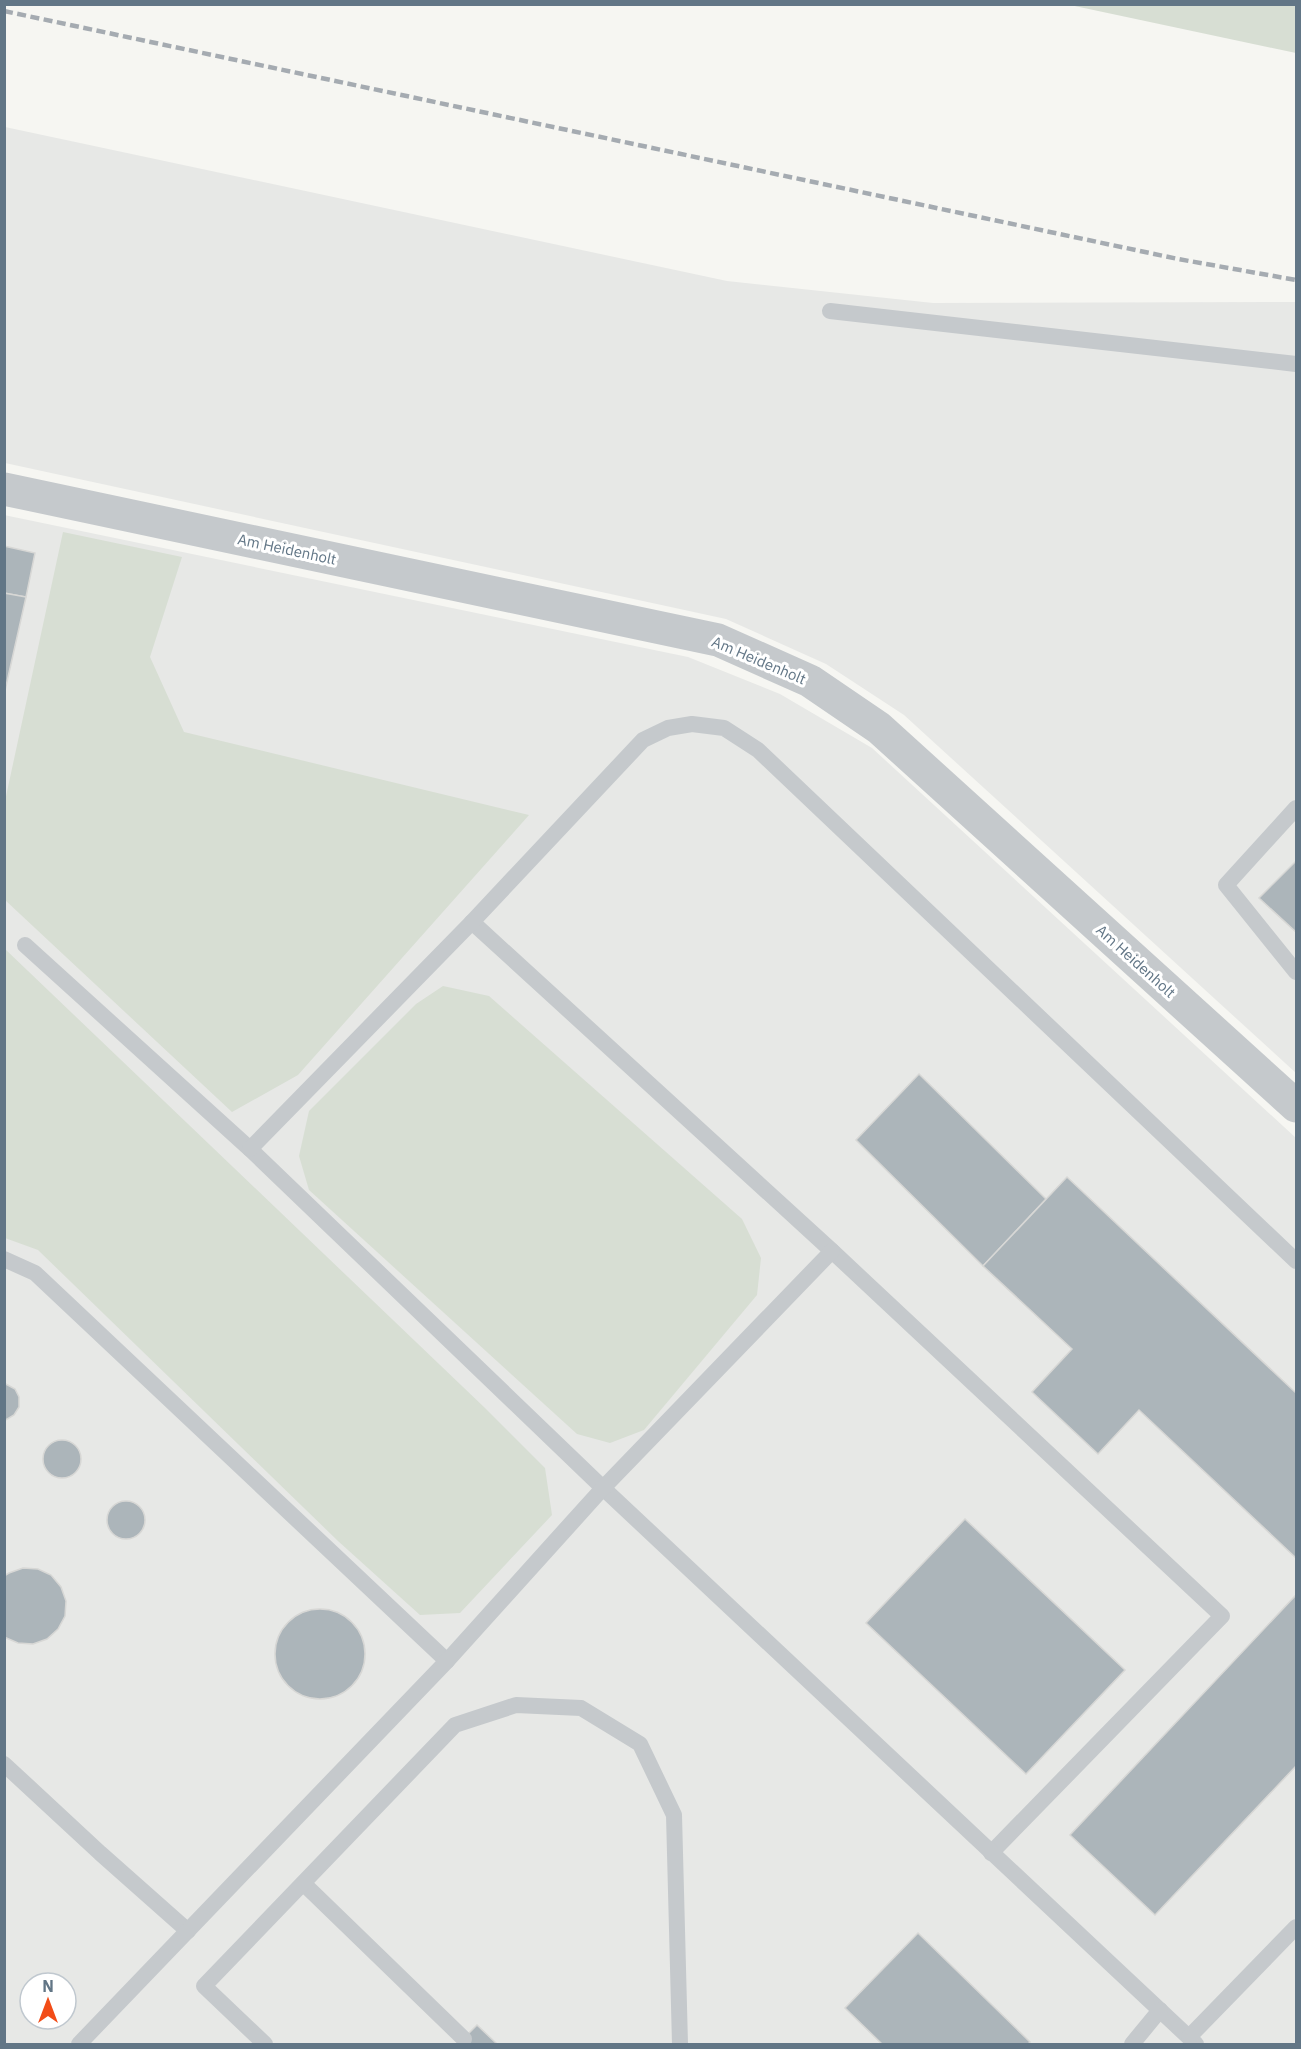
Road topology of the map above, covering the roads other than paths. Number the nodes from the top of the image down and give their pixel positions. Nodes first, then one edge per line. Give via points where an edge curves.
1 (830, 311) dead end
2 (1296, 364) edge
3 (4, 489) edge
4 (1296, 808) edge
5 (471, 922) junction
6 (25, 945) dead end
7 (1296, 972) edge
8 (1296, 1106) edge
9 (250, 1149) junction
10 (832, 1251) junction
11 (4, 1259) edge
12 (1296, 1261) edge
13 (603, 1488) junction
14 (447, 1661) junction
15 (4, 1764) edge
16 (991, 1853) junction
17 (304, 1884) junction
18 (1296, 1927) edge
19 (188, 1931) junction
20 (1160, 2010) junction
21 (84, 2039) edge
22 (464, 2039) dead end
23 (1192, 2041) edge
24 (265, 2044) edge
25 (680, 2044) edge
26 (1132, 2044) edge

1 - 2 lane
3 - 8 street, Am Heidenholt via 718,640 810,681 879,728
4 - 7 lane via 1226,885
5 - 9 lane
5 - 10 lane
5 - 12 lane via 643,740 668,728 692,724 724,728 758,750
6 - 9 lane
9 - 13 lane
10 - 13 lane
10 - 16 lane via 1222,1616
11 - 14 lane via 36,1273
13 - 14 lane
13 - 16 lane
14 - 19 lane
15 - 19 lane
16 - 20 lane
17 - 22 lane
17 - 24 lane via 204,1986
17 - 25 lane via 455,1725 516,1705 581,1708 640,1744 674,1815
18 - 23 lane
19 - 21 lane
20 - 23 lane
20 - 26 lane

